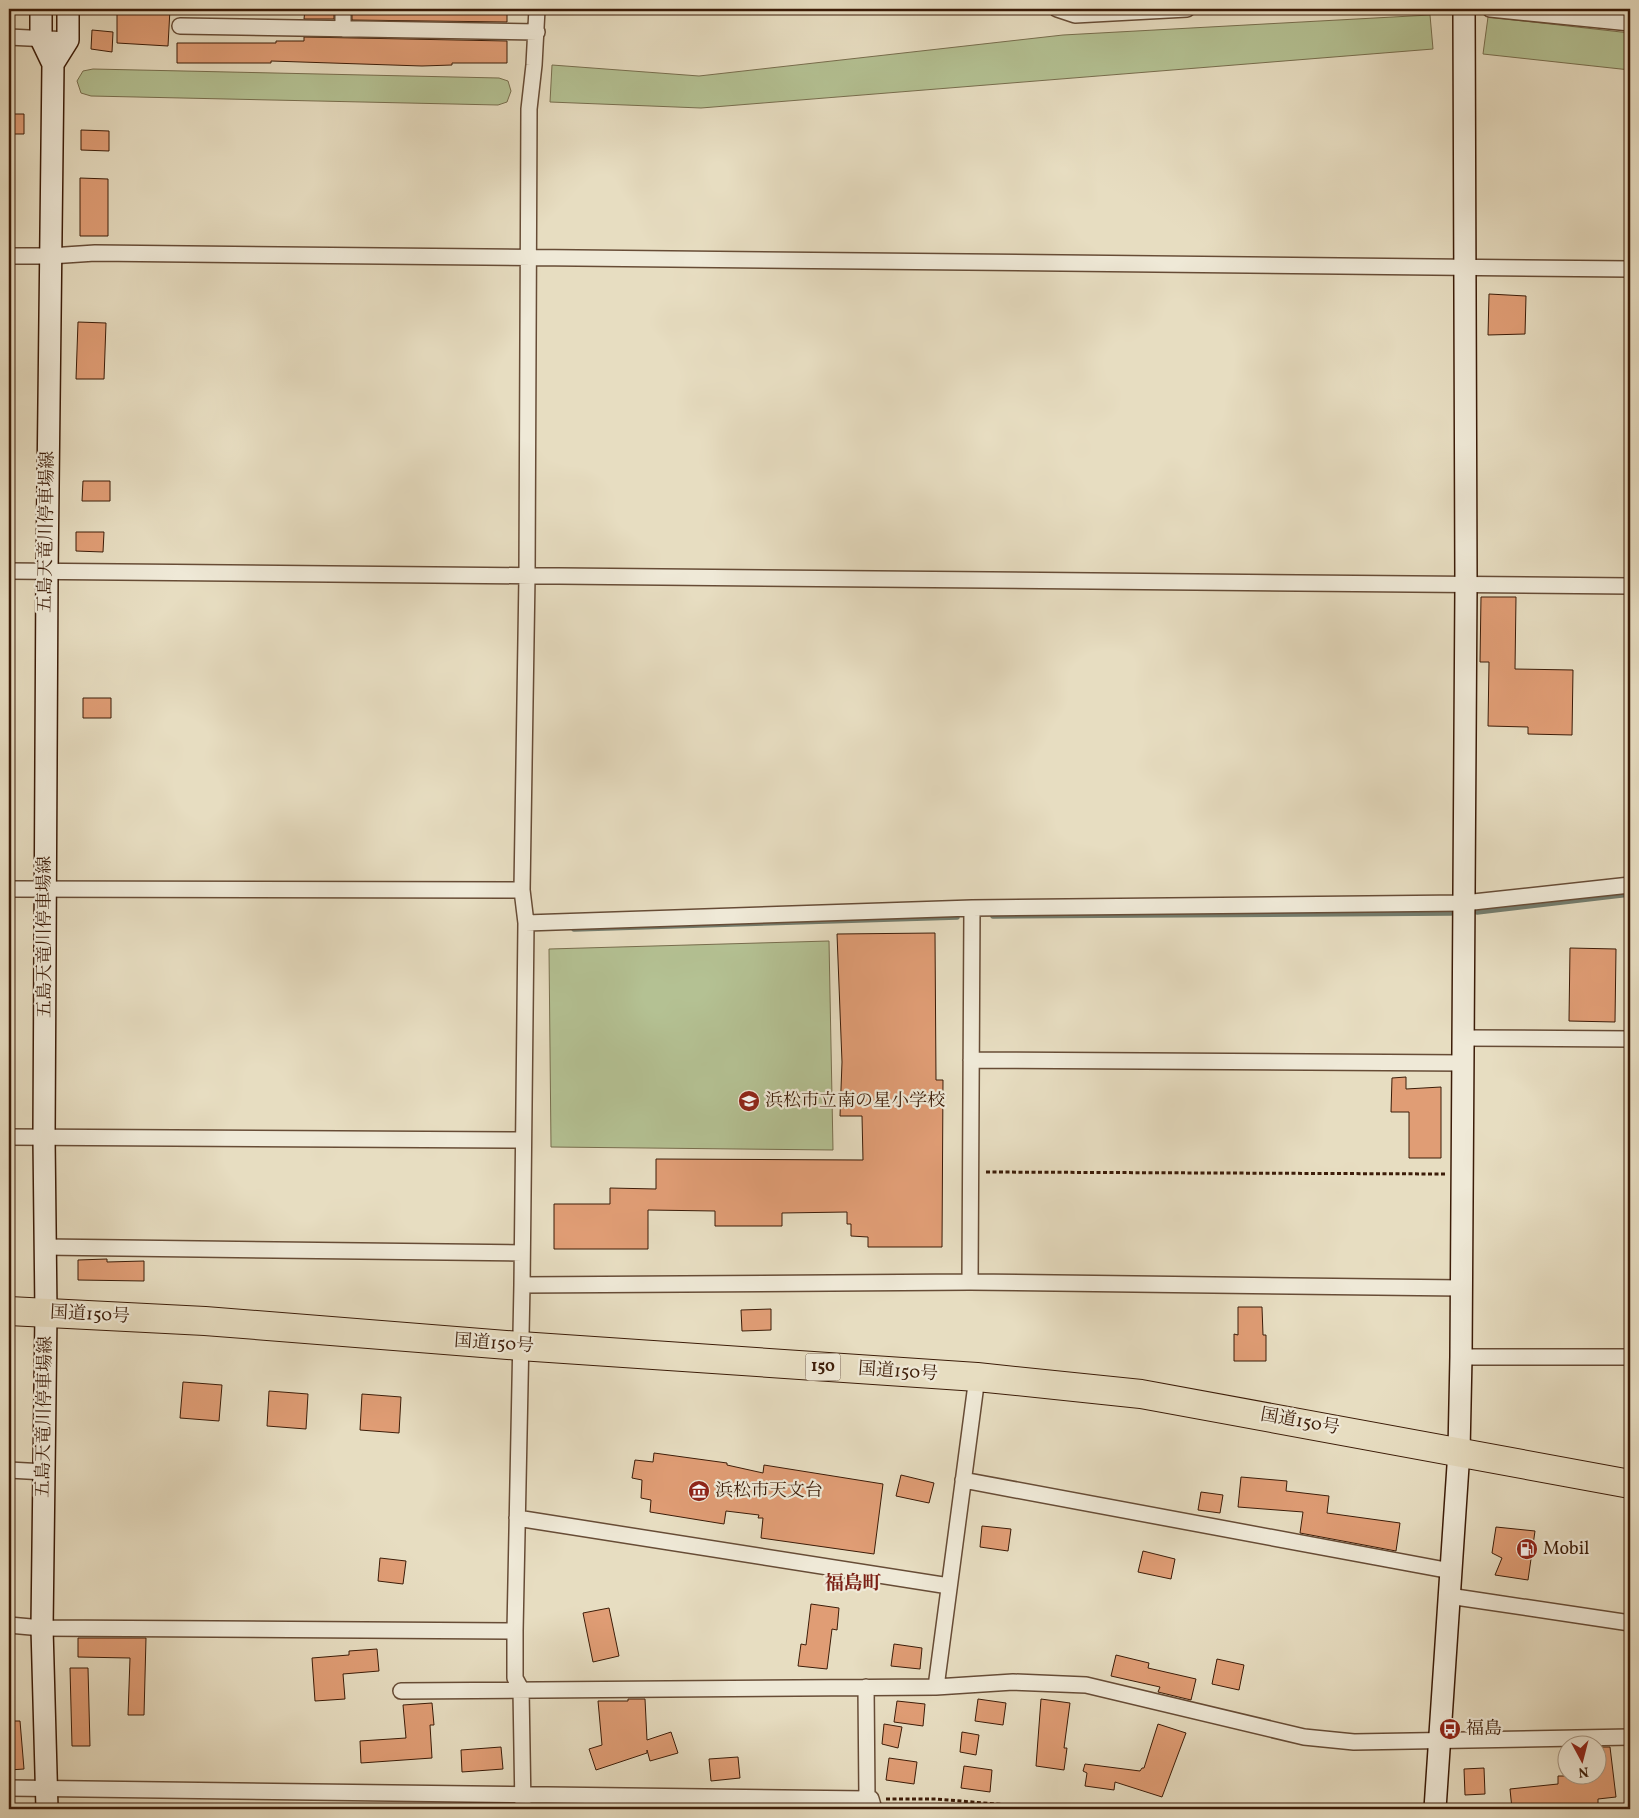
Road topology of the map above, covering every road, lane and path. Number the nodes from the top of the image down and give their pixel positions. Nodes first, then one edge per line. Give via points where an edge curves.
1 (41, 9) edge
2 (68, 9) edge
3 (343, 9) edge
4 (537, 9) edge
5 (1057, 9) edge
6 (1187, 9) edge
7 (1464, 9) edge
8 (1490, 9) edge
9 (1629, 18) edge
10 (180, 26) dead end
11 (343, 29) junction
12 (537, 32) junction
13 (9, 37) edge
14 (41, 39) junction
15 (68, 40) junction
16 (53, 64) junction
17 (9, 256) edge
18 (50, 256) junction
19 (529, 258) junction
20 (1464, 267) junction
21 (1630, 269) edge
22 (9, 571) edge
23 (47, 571) junction
24 (527, 576) junction
25 (1466, 584) junction
26 (1630, 586) edge
27 (1630, 885) edge
28 (9, 889) edge
29 (46, 889) junction
30 (522, 890) junction
31 (1464, 903) junction
32 (972, 908) junction
33 (526, 923) junction
34 (1464, 1038) junction
35 (1630, 1038) edge
36 (971, 1060) junction
37 (1464, 1063) junction
38 (9, 1137) edge
39 (44, 1138) junction
40 (523, 1140) junction
41 (970, 1172) junction
42 (1463, 1174) junction
43 (45, 1247) junction
44 (522, 1253) junction
45 (970, 1282) junction
46 (522, 1285) junction
47 (1462, 1288) junction
48 (9, 1311) edge
49 (46, 1313) junction
50 (520, 1346) junction
51 (1461, 1357) junction
52 (1630, 1357) edge
53 (977, 1377) junction
54 (1459, 1451) junction
55 (9, 1470) edge
56 (44, 1472) junction
57 (963, 1480) junction
58 (1630, 1484) edge
59 (517, 1518) junction
60 (1451, 1571) junction
61 (949, 1586) junction
62 (1449, 1596) junction
63 (1630, 1623) edge
64 (9, 1625) edge
65 (42, 1628) junction
66 (515, 1631) junction
67 (866, 1687) junction
68 (936, 1687) junction
69 (520, 1689) junction
70 (402, 1691) dead end
71 (1630, 1737) edge
72 (1439, 1740) junction
73 (9, 1788) edge
74 (523, 1794) junction
75 (46, 1799) edge
76 (870, 1802) edge
77 (523, 1809) edge
78 (1057, 1809) edge
79 (1435, 1809) edge

1 - 14 main road, 五島天竜川停車場線
2 - 15 main road
3 - 11 street
4 - 12 street
5 - 6 street via 1075,14
7 - 20 main road
8 - 9 street
10 - 11 street
11 - 12 street
12 - 19 street via 529,109
13 - 14 street
14 - 15 street
14 - 16 main road, 五島天竜川停車場線
15 - 16 main road
16 - 18 main road, 五島天竜川停車場線
17 - 18 street
18 - 19 street via 95,252
18 - 23 main road, 五島天竜川停車場線
19 - 20 street
19 - 24 street
20 - 21 street
20 - 25 main road
22 - 23 street
23 - 24 street
23 - 29 main road, 五島天竜川停車場線
24 - 25 street
24 - 30 street
25 - 26 street
25 - 31 main road
27 - 31 street
28 - 29 street
29 - 30 street
29 - 39 main road, 五島天竜川停車場線
30 - 33 street
31 - 32 street
31 - 34 main road
32 - 33 street
32 - 36 street
33 - 40 street
34 - 35 street
34 - 37 main road
36 - 37 street
36 - 41 street
37 - 42 main road
38 - 39 street
39 - 40 street
39 - 43 main road, 五島天竜川停車場線
40 - 44 street
41 - 42 path
41 - 45 street
42 - 47 main road
43 - 44 street
43 - 49 main road, 五島天竜川停車場線
44 - 46 street
45 - 46 street
45 - 47 street
46 - 50 street
47 - 51 main road
48 - 49 highway, 国道150号 / 150
49 - 50 highway, 国道150号 / 150 via 205,1321
49 - 56 main road, 五島天竜川停車場線
50 - 53 highway, 国道150号 / 150
50 - 59 street
51 - 52 street
51 - 54 main road
53 - 54 highway, 国道150号 / 150 via 1141,1394
53 - 57 street
54 - 58 highway, 国道150号 / 150
54 - 60 main road
55 - 56 street
56 - 65 main road, 五島天竜川停車場線
57 - 60 street
57 - 61 street
59 - 61 street
59 - 66 street
60 - 62 main road
61 - 68 street
62 - 63 street
62 - 72 main road
64 - 65 street
65 - 66 street
65 - 75 main road, 五島天竜川停車場線
66 - 69 street via 515,1678
67 - 68 street
67 - 69 street
67 - 76 street
68 - 72 street via 1013,1682 1086,1685 1304,1737 1354,1742
69 - 70 street
69 - 74 street
71 - 72 street
72 - 79 main road
73 - 75 street
74 - 75 street
74 - 76 street
74 - 77 street
76 - 78 path via 936,1799

